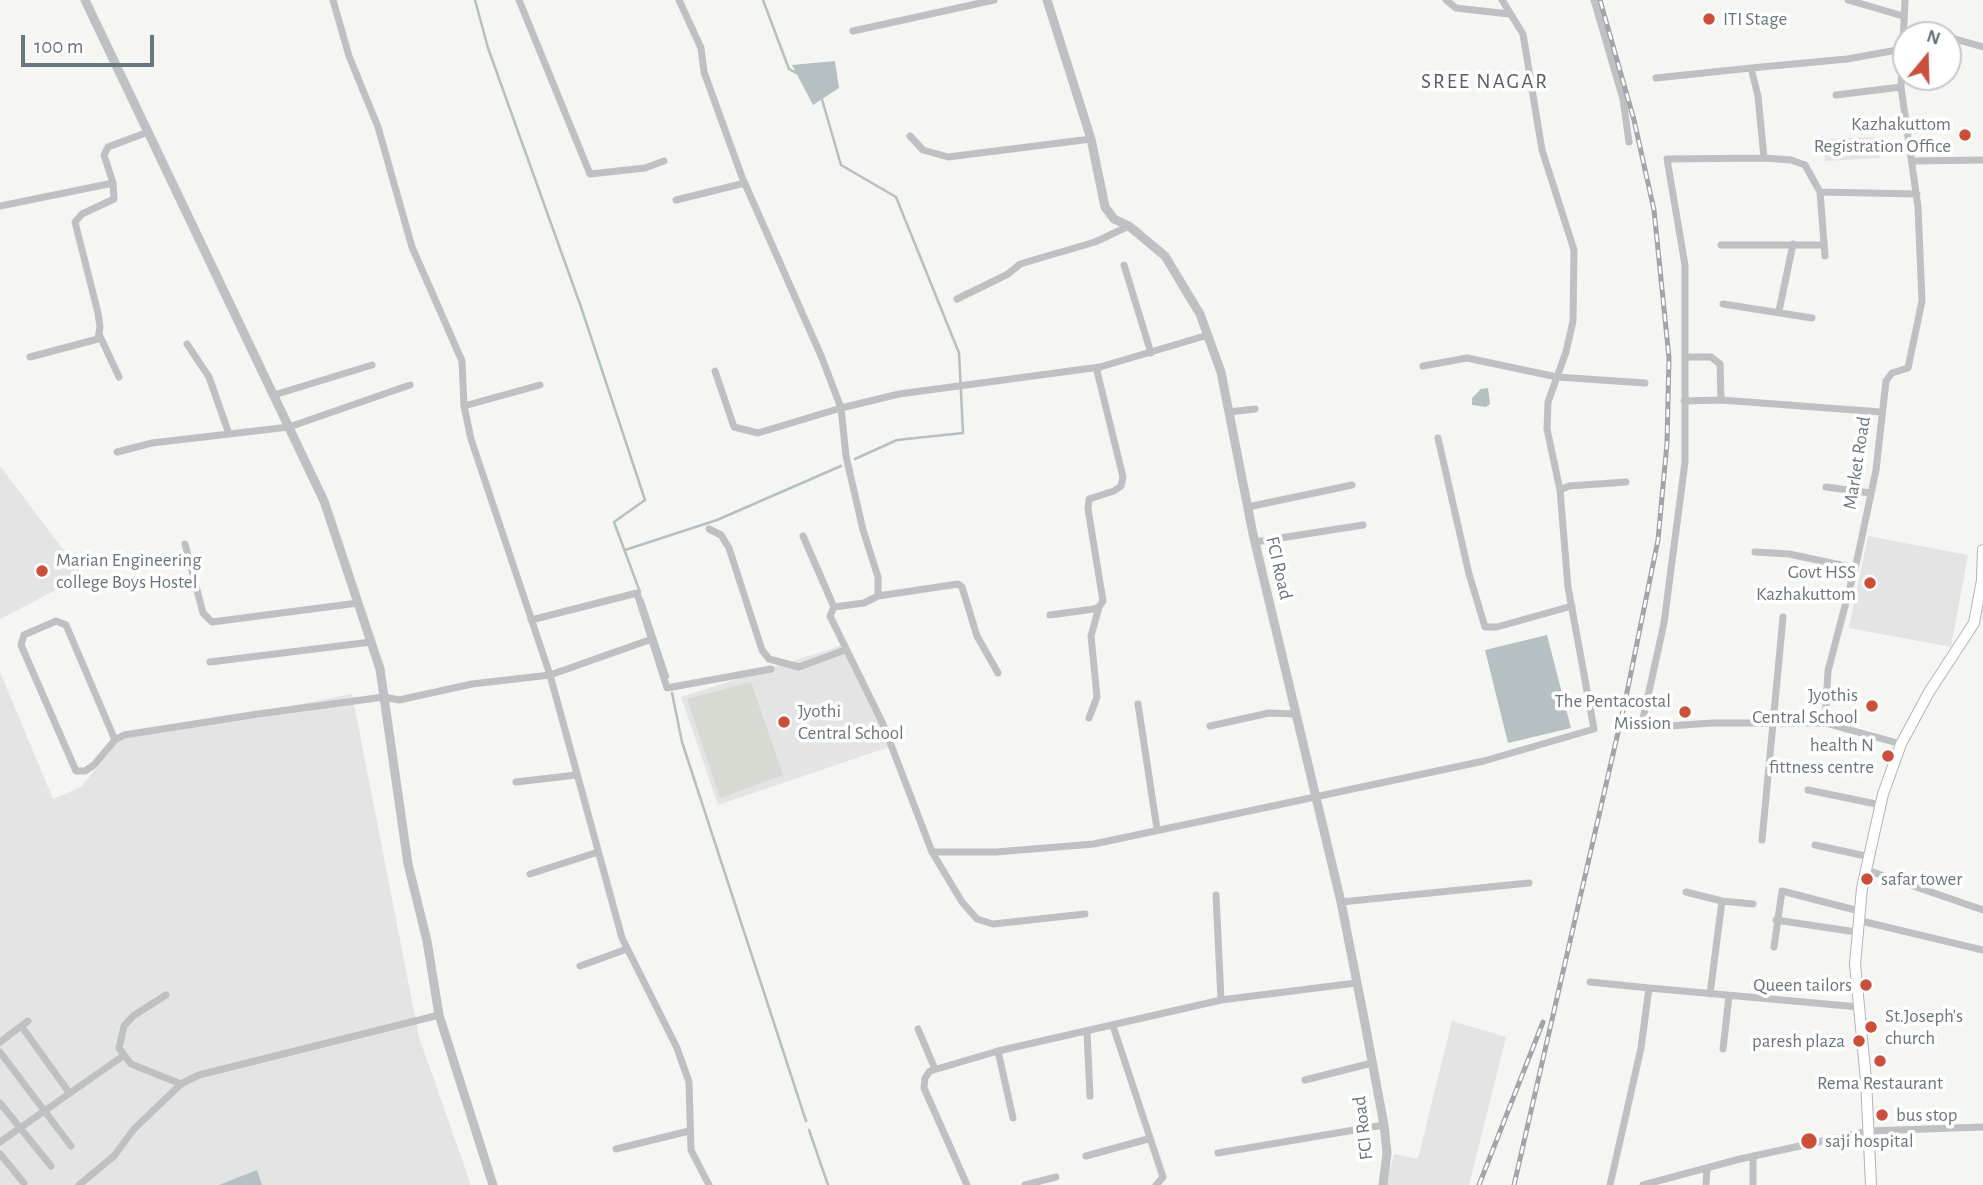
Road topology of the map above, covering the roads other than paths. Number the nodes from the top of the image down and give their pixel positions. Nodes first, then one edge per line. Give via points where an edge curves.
1 (85, 0) edge
2 (333, 0) edge
3 (519, 0) edge
4 (679, 0) edge
5 (994, 0) edge
6 (1047, 0) edge
7 (1446, 0) edge
8 (1502, 0) edge
9 (1594, 0) edge
10 (1849, 0) edge
11 (1905, 0) edge
12 (1508, 14) junction
13 (1903, 16) junction
14 (1903, 21) edge
15 (853, 31) dead end
16 (1962, 41) edge
17 (1983, 47) edge
18 (1892, 51) edge
19 (1751, 68) junction
20 (1656, 78) dead end
21 (1892, 88) edge
22 (1902, 91) edge
23 (1836, 95) dead end
24 (148, 132) junction
25 (910, 136) dead end
26 (1091, 139) junction
27 (1629, 142) dead end
28 (1764, 158) junction
29 (1983, 160) edge
30 (664, 161) dead end
31 (1913, 161) junction
32 (113, 183) junction
33 (745, 183) junction
34 (1820, 192) junction
35 (1917, 194) junction
36 (676, 201) dead end
37 (0, 206) edge
38 (1129, 226) junction
39 (1721, 244) dead end
40 (1793, 244) junction
41 (1825, 245) junction
42 (1825, 256) dead end
43 (1124, 265) dead end
44 (957, 299) dead end
45 (1723, 304) dead end
46 (1779, 312) junction
47 (1812, 318) dead end
48 (99, 334) junction
49 (1208, 335) junction
50 (187, 344) dead end
51 (1151, 353) junction
52 (30, 357) dead end
53 (1685, 357) junction
54 (372, 366) dead end
55 (1423, 366) dead end
56 (1100, 367) junction
57 (715, 371) dead end
58 (120, 376) dead end
59 (1557, 377) junction
60 (1645, 383) dead end
61 (410, 385) dead end
62 (540, 385) dead end
63 (274, 395) junction
64 (1721, 400) junction
65 (1684, 401) junction
66 (464, 406) junction
67 (841, 408) junction
68 (1255, 409) dead end
69 (1229, 412) junction
70 (1881, 412) junction
71 (289, 427) junction
72 (229, 434) junction
73 (1438, 438) dead end
74 (117, 452) dead end
75 (1626, 482) dead end
76 (1352, 485) dead end
77 (1826, 487) dead end
78 (1560, 490) junction
79 (1871, 493) junction
80 (1248, 508) junction
81 (1363, 525) dead end
82 (709, 529) dead end
83 (803, 536) dead end
84 (1255, 542) junction
85 (185, 544) dead end
86 (1983, 550) edge
87 (1755, 552) dead end
88 (1855, 568) junction
89 (1982, 580) edge
90 (877, 596) junction
91 (358, 603) junction
92 (1572, 606) junction
93 (834, 607) junction
94 (1099, 607) junction
95 (1050, 615) dead end
96 (1783, 617) dead end
97 (531, 620) junction
98 (652, 639) junction
99 (371, 642) junction
100 (845, 650) junction
101 (210, 662) dead end
102 (771, 669) dead end
103 (998, 673) dead end
104 (550, 675) junction
105 (384, 697) junction
106 (1138, 704) dead end
107 (1295, 714) junction
108 (1089, 718) dead end
109 (1774, 723) junction
110 (1825, 723) junction
111 (1210, 726) dead end
112 (115, 740) junction
113 (1901, 744) junction
114 (576, 775) junction
115 (516, 782) dead end
116 (1808, 790) dead end
117 (1315, 799) junction
118 (1881, 805) junction
119 (1157, 829) junction
120 (1762, 840) dead end
121 (1815, 845) dead end
122 (598, 852) junction
123 (932, 852) junction
124 (1870, 857) junction
125 (1867, 870) junction
126 (530, 874) dead end
127 (1529, 883) dead end
128 (1686, 892) dead end
129 (1216, 895) dead end
130 (1723, 901) junction
131 (1341, 902) junction
132 (1753, 904) dead end
133 (1983, 911) edge
134 (1085, 914) dead end
135 (1776, 920) junction
136 (1857, 921) junction
137 (1774, 947) dead end
138 (627, 949) junction
139 (1983, 950) edge
140 (580, 966) dead end
141 (1590, 982) dead end
142 (1356, 983) junction
143 (1649, 988) junction
144 (1710, 994) junction
145 (166, 995) dead end
146 (1729, 996) junction
147 (1221, 1000) junction
148 (1859, 1007) junction
149 (439, 1015) junction
150 (1113, 1026) junction
151 (918, 1028) dead end
152 (1087, 1032) junction
153 (0, 1042) edge
154 (1723, 1049) dead end
155 (998, 1051) junction
156 (0, 1052) edge
157 (123, 1056) junction
158 (1372, 1063) junction
159 (935, 1069) junction
160 (1305, 1080) dead end
161 (181, 1084) junction
162 (68, 1091) junction
163 (1090, 1097) dead end
164 (0, 1103) edge
165 (43, 1111) junction
166 (1013, 1118) dead end
167 (1384, 1125) junction
168 (1983, 1127) edge
169 (18, 1128) junction
170 (1869, 1131) junction
171 (689, 1132) junction
172 (1148, 1139) junction
173 (0, 1142) edge
174 (71, 1146) dead end
175 (616, 1149) dead end
176 (1218, 1153) dead end
177 (0, 1154) edge
178 (1086, 1156) dead end
179 (1753, 1157) junction
180 (51, 1166) dead end
181 (1707, 1168) junction
182 (1056, 1177) dead end
183 (24, 1183) edge
184 (79, 1185) edge
185 (492, 1185) edge
186 (709, 1185) edge
187 (967, 1185) edge
188 (1025, 1185) edge
189 (1156, 1185) edge
190 (1383, 1185) edge
191 (1610, 1185) edge
192 (1643, 1185) edge
193 (1706, 1185) edge
194 (1753, 1185) edge
195 (1871, 1185) edge

1 - 24 street
2 - 66 street via 349,56 379,127 409,240 462,361
3 - 30 street via 590,174 645,168
4 - 33 street via 701,48 704,72
5 - 15 street
6 - 26 street, FCI Road
7 - 12 street via 1456,8
8 - 12 street
9 - 27 street via 1623,99
10 - 13 street
11 - 13 street, Market Road
12 - 59 street via 1523,34 1542,150 1574,250 1573,321
13 - 14 street, Market Road
16 - 17 street
18 - 19 street
19 - 20 street
19 - 28 street
21 - 23 street
22 - 31 street, Market Road
24 - 32 street via 105,150
24 - 63 street
25 - 26 street via 923,150 938,156
26 - 38 street, FCI Road via 1105,207 1114,219
28 - 34 street via 1805,165
28 - 53 street via 1671,158 1666,164 1685,265
29 - 31 street
31 - 35 street, Market Road
32 - 37 street
32 - 48 street via 114,198 75,222
33 - 36 street
33 - 67 street
34 - 35 street
34 - 41 street
35 - 70 street, Market Road via 1922,301 1910,363 1888,377
38 - 44 street via 1095,243 1020,264
38 - 49 street, FCI Road via 1165,256
39 - 40 street
40 - 41 street
40 - 46 street
41 - 42 street
43 - 51 street
45 - 46 street
46 - 47 street
48 - 52 street via 92,343
48 - 58 street
49 - 51 street
49 - 69 street, FCI Road
50 - 72 street via 209,377
51 - 56 street
53 - 64 street via 1711,357 1720,364
53 - 65 street
54 - 63 street
55 - 59 street via 1467,358
56 - 67 street via 912,392
56 - 94 street via 1098,381 1123,477 1114,491 1089,499 1102,593
57 - 67 street via 734,427 745,432 758,433
59 - 60 street
59 - 78 street via 1548,402 1547,429
61 - 71 street
62 - 66 street
63 - 71 street
64 - 65 street
64 - 70 street
65 - 109 street via 1685,462 1664,624 1641,728
66 - 97 street
67 - 90 street via 852,481 878,576
68 - 69 street
69 - 80 street, FCI Road
70 - 79 street, Market Road
71 - 72 street
71 - 91 street via 324,501
72 - 74 street
73 - 92 street via 1485,627
75 - 78 street
76 - 80 street
77 - 79 street
78 - 92 street
79 - 88 street, Market Road
80 - 84 street, FCI Road
81 - 84 street
82 - 100 street via 729,548 762,650 769,659 799,667
83 - 93 street
84 - 107 street, FCI Road
85 - 91 street via 202,612 212,622
86 - 89 main road
87 - 88 street
88 - 110 street, Market Road via 1828,671
89 - 113 main road via 1974,623 1928,692
90 - 93 street via 864,603
90 - 103 street via 958,584 977,636
91 - 99 street
92 - 117 street via 1594,729 1484,761
93 - 100 street via 830,616
94 - 95 street
94 - 108 street via 1091,636 1097,697
96 - 109 street
97 - 98 street via 638,593
97 - 104 street
98 - 102 street via 667,688
98 - 104 street
99 - 101 street
99 - 105 street
100 - 123 street via 883,724
104 - 105 street via 471,684 399,700
104 - 114 street
105 - 112 street via 124,735
105 - 149 street via 408,864
106 - 119 street
107 - 111 street via 1269,713
107 - 117 street, FCI Road
109 - 110 street
109 - 120 street
110 - 113 street
112 - 112 street via 66,625 56,621 24,635 22,645 76,771 94,765
113 - 118 main road
114 - 115 street
114 - 122 street
116 - 118 street
117 - 119 street
117 - 131 street, FCI Road
118 - 124 main road
119 - 123 street via 1094,844
121 - 124 street
122 - 126 street
122 - 138 street
123 - 134 street via 977,919 993,924
124 - 125 main road
125 - 133 street
125 - 136 main road
127 - 131 street
128 - 130 street
129 - 147 street
130 - 132 street
130 - 144 street
131 - 142 street, FCI Road
135 - 136 street
135 - 136 street via 1782,891
135 - 137 street
136 - 139 street
136 - 148 main road
138 - 140 street
138 - 171 street via 689,1082
141 - 143 street
142 - 147 street
142 - 158 street, FCI Road
143 - 144 street
143 - 191 street via 1641,1048
144 - 146 street
145 - 157 street via 124,1027 118,1040
146 - 148 street
146 - 154 street
147 - 150 street
148 - 170 main road
149 - 161 street via 199,1075
149 - 185 street
150 - 152 street
150 - 172 street
151 - 159 street
152 - 155 street
152 - 163 street
153 - 162 street via 25,1024
155 - 159 street
155 - 166 street
156 - 165 street
157 - 161 street via 131,1064
157 - 162 street
158 - 160 street
158 - 167 street, FCI Road
159 - 187 street via 925,1077 924,1088
161 - 184 street via 134,1129 114,1156
162 - 165 street
164 - 169 street
165 - 169 street
165 - 174 street
167 - 176 street
167 - 190 street, FCI Road
168 - 170 street
169 - 173 street
169 - 180 street
170 - 179 street
170 - 195 main road
171 - 175 street
171 - 186 street via 694,1161
172 - 178 street
172 - 189 street via 1163,1177
177 - 183 street
179 - 181 street
179 - 194 street
181 - 192 street
181 - 193 street
182 - 188 street

